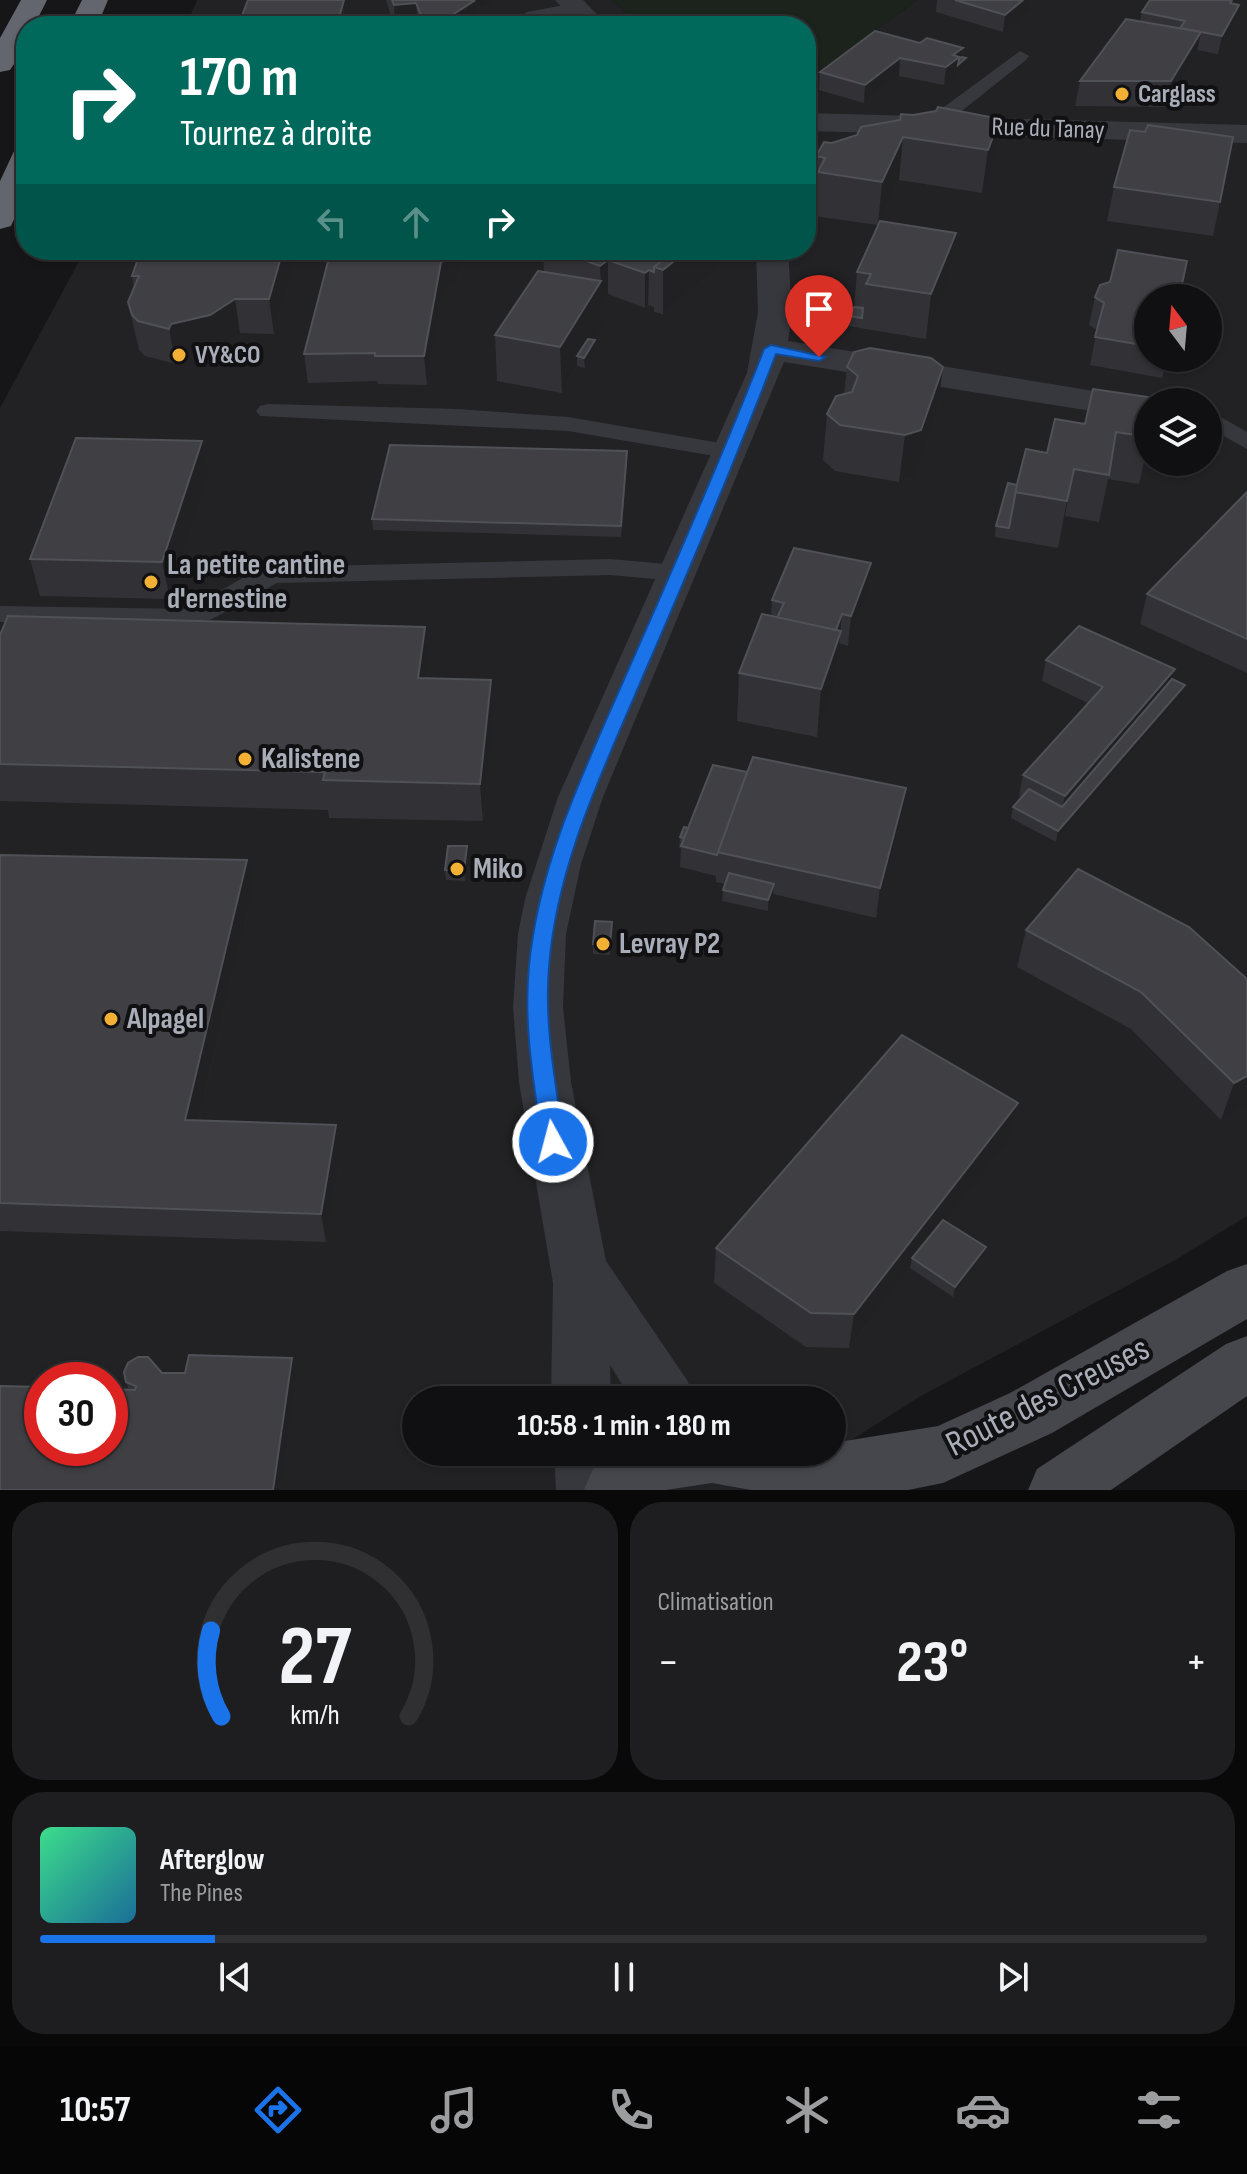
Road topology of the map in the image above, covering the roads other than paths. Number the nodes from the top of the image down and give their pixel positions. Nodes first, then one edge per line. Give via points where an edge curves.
1 (579, 11) edge
2 (537, 16) edge
3 (16, 34) edge
4 (1020, 56) dead end
5 (0, 64) edge
6 (816, 122) edge
7 (850, 124) junction
8 (932, 125) junction
9 (816, 133) edge
10 (1247, 134) edge
11 (16, 180) edge
12 (0, 219) edge
13 (773, 260) edge
14 (771, 349) junction
15 (1134, 407) edge
16 (268, 411) dead end
17 (1222, 426) edge
18 (1247, 442) edge
19 (732, 452) junction
20 (677, 573) junction
21 (0, 614) edge
22 (1247, 1289) edge
23 (592, 1362) edge
24 (1247, 1363) edge
25 (639, 1386) edge
26 (585, 1466) edge
27 (654, 1466) edge
28 (768, 1466) edge
29 (800, 1482) edge
30 (587, 1490) edge
31 (615, 1490) edge
32 (1059, 1490) edge

1 - 2 lane
3 - 5 highway
4 - 8 lane
6 - 7 street, Rue du Tanay
7 - 8 street, Rue du Tanay
7 - 9 street, Rue du Tanay
8 - 10 street, Rue du Tanay
11 - 12 highway
13 - 14 street
14 - 15 street
14 - 19 street
16 - 19 lane via 568,424
17 - 18 lane
19 - 20 street
20 - 21 lane via 610,567 277,575 260,578 191,617
20 - 23 street via 572,820 549,898 539,967 537,1024
22 - 29 main road, Route des Creuses via 1031,1413 943,1454
23 - 25 street
24 - 32 main road
26 - 30 street
27 - 31 main road
28 - 29 main road

